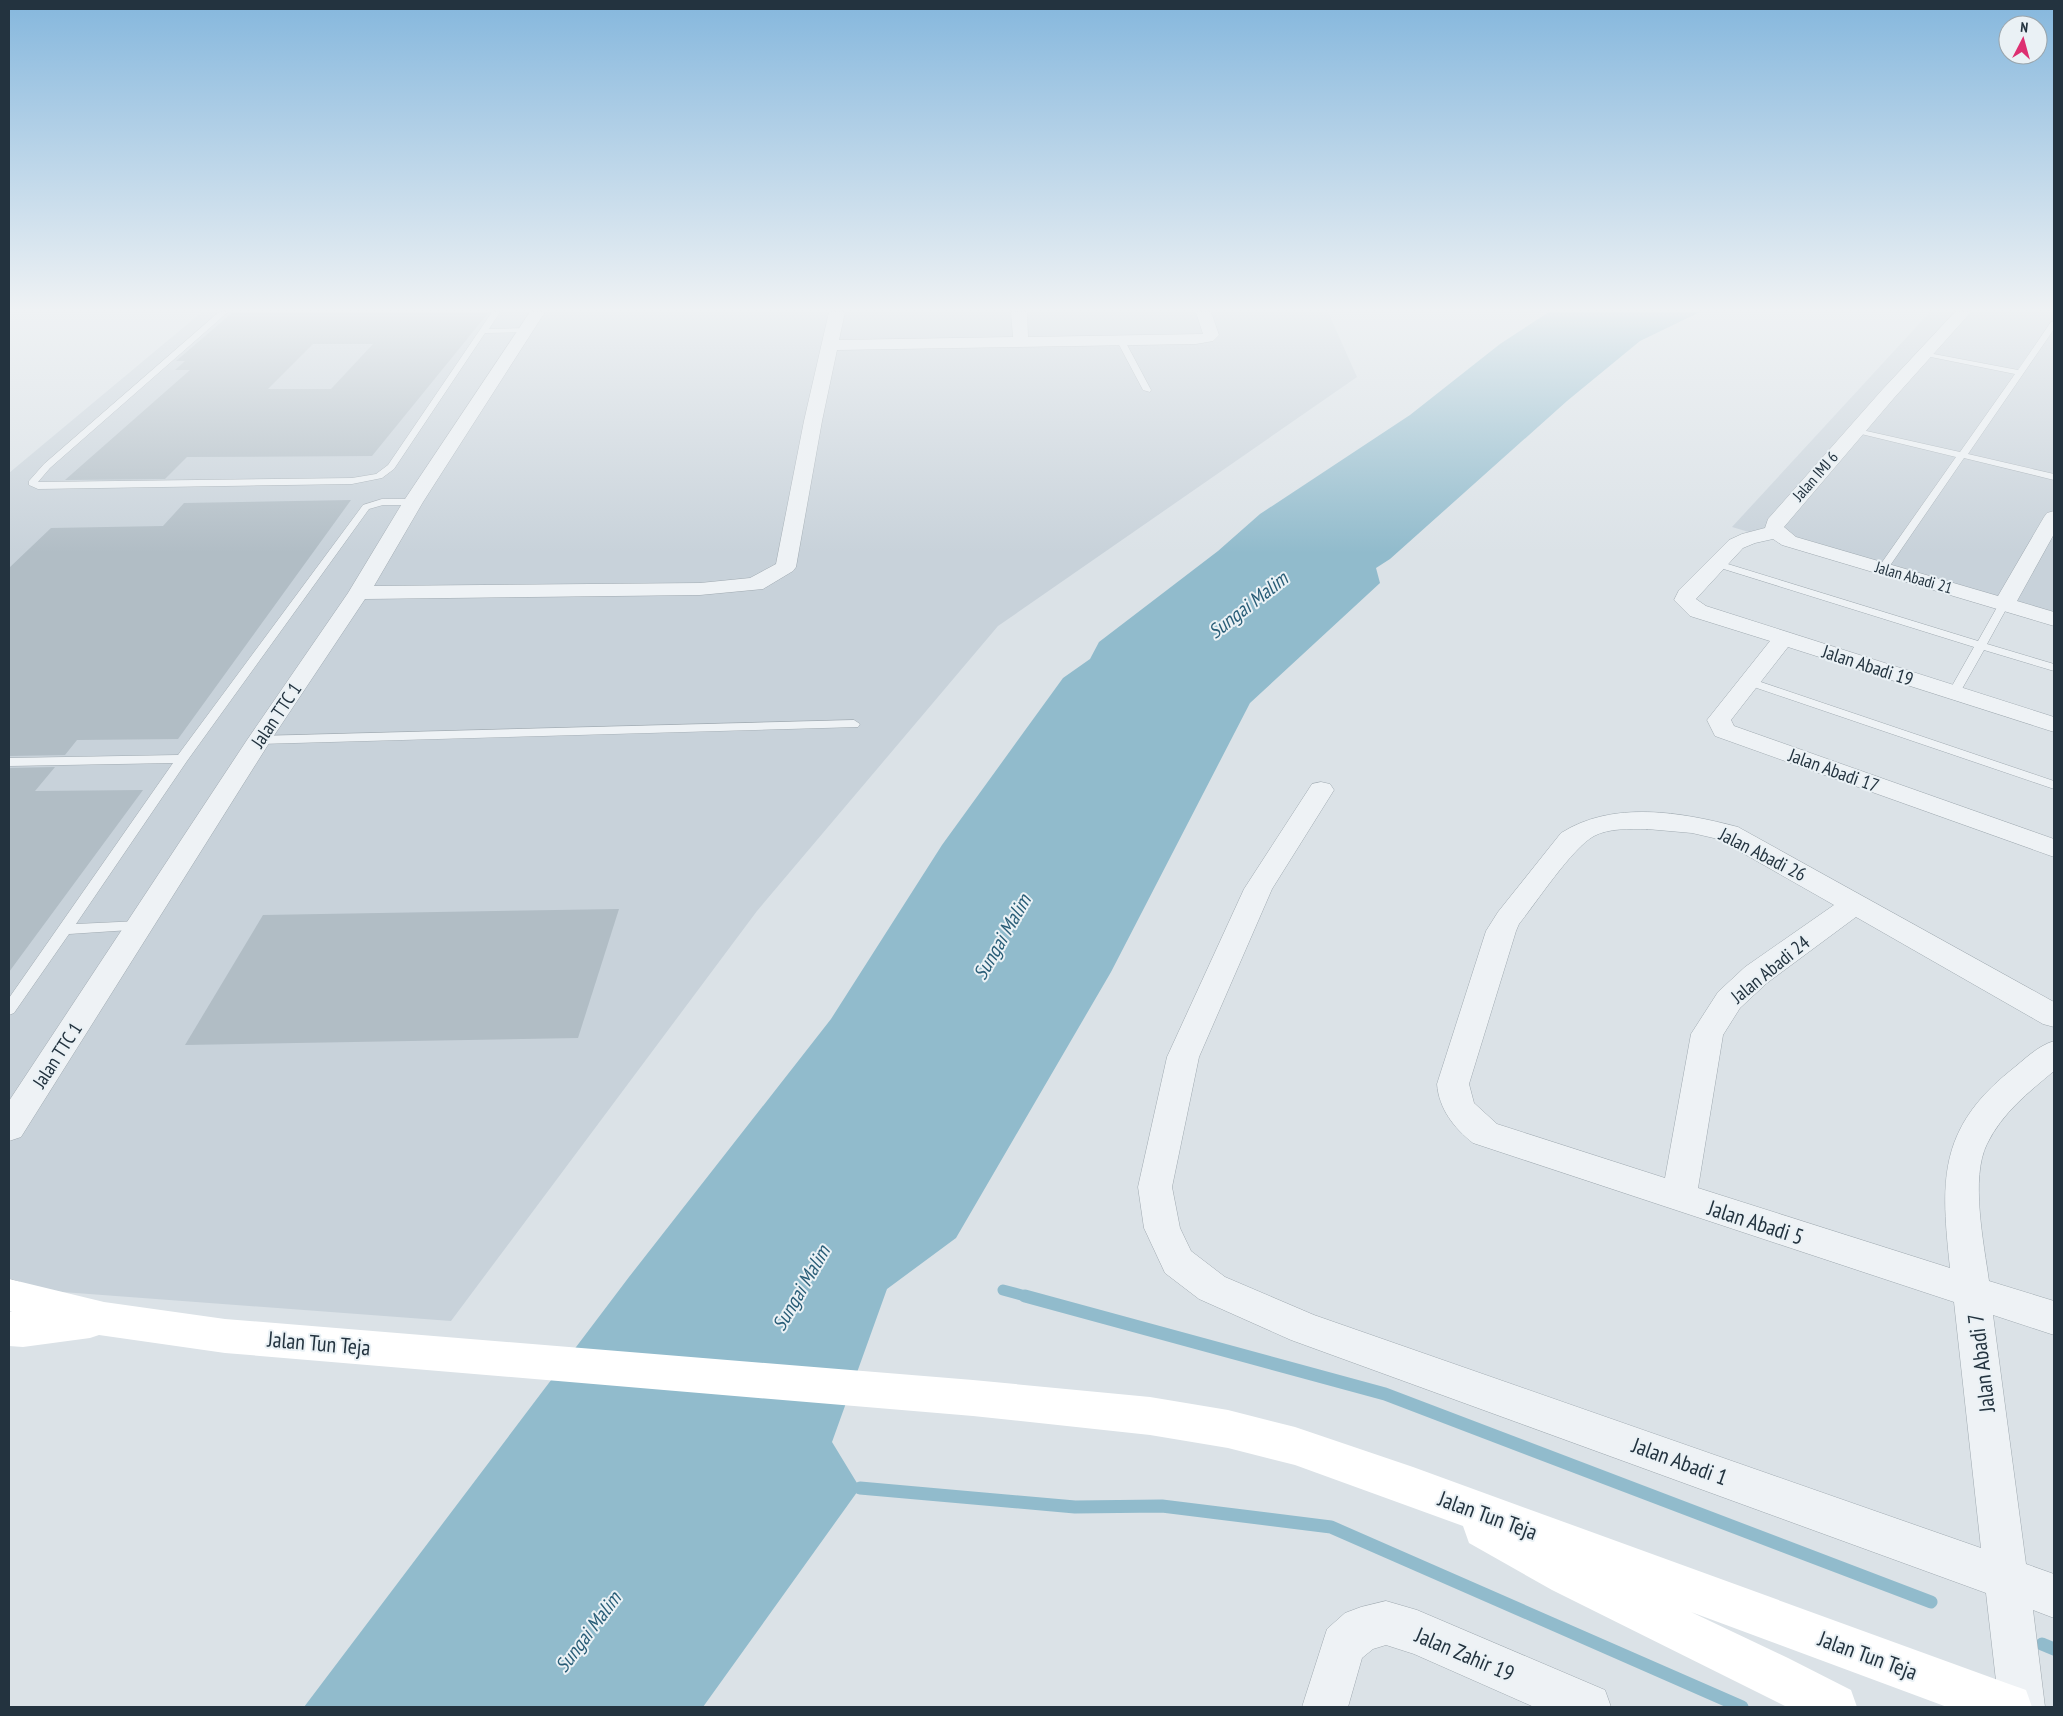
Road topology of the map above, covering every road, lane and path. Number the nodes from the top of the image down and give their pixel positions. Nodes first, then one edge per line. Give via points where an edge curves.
1 (132, 392) edge
2 (442, 392) edge
3 (485, 392) edge
4 (819, 392) edge
5 (1891, 392) edge
6 (2007, 392) edge
7 (1856, 430) junction
8 (1962, 455) junction
9 (2054, 478) edge
10 (413, 502) junction
11 (2054, 517) edge
12 (1776, 532) junction
13 (1718, 564) junction
14 (1883, 568) junction
15 (358, 593) junction
16 (2004, 604) junction
17 (2054, 619) edge
18 (1784, 638) junction
19 (1981, 645) junction
20 (2054, 668) edge
21 (1748, 682) junction
22 (1954, 692) junction
23 (854, 724) dead end
24 (2054, 725) edge
25 (259, 740) junction
26 (182, 759) junction
27 (9, 762) edge
28 (2054, 785) edge
29 (1321, 790) dead end
30 (2054, 848) edge
31 (1855, 904) junction
32 (140, 926) junction
33 (64, 929) junction
34 (9, 1008) edge
35 (2054, 1016) edge
36 (2054, 1053) edge
37 (1465, 1114) joint
38 (11, 1128) edge
39 (1679, 1197) junction
40 (1972, 1291) junction
41 (9, 1295) edge
42 (2054, 1318) edge
43 (104, 1319) junction
44 (9, 1329) edge
45 (1413, 1487) junction
46 (2007, 1578) junction
47 (2054, 1596) edge
48 (1325, 1707) edge
49 (1588, 1707) edge
50 (1834, 1707) edge
51 (2009, 1707) edge
52 (2022, 1707) edge

1 - 2 lane via 32,483 38,486 352,481 379,476 391,467
3 - 10 street, Jalan TTC 1
4 - 15 street via 786,567 755,584 700,589
5 - 7 street, Jalan IMJ 6
6 - 8 lane
7 - 8 lane
7 - 12 street, Jalan IMJ 6 via 1775,523
8 - 9 lane
8 - 14 lane
10 - 15 street, Jalan TTC 1
10 - 26 lane via 382,502 366,507
11 - 16 street
12 - 13 street via 1736,544
12 - 14 street, Jalan Abadi 21 via 1789,541
13 - 18 street, Jalan Abadi 19 via 1685,600 1698,611
13 - 19 lane
14 - 16 street, Jalan Abadi 21
15 - 25 street, Jalan TTC 1
16 - 17 street, Jalan Abadi 21
16 - 19 lane
18 - 21 street, Jalan Abadi 17
18 - 22 street, Jalan Abadi 19
19 - 20 lane
19 - 22 lane
21 - 28 lane
21 - 30 street, Jalan Abadi 17 via 1718,720 1724,730
22 - 24 street, Jalan Abadi 19
23 - 25 lane
25 - 32 street, Jalan TTC 1
26 - 27 lane
26 - 33 lane
29 - 46 street, Jalan Abadi 1 via 1258,889 1183,1058 1155,1187 1162,1228 1178,1262 1212,1288 1304,1328
31 - 35 street, Jalan Abadi 26
31 - 37 street, Jalan Abadi 26 via 1728,833 1707,826 1613,822 1579,832 1501,931 1454,1084 1454,1098
31 - 39 street, Jalan Abadi 24 via 1756,975 1729,1000 1707,1034
32 - 33 lane
32 - 38 street, Jalan TTC 1
33 - 34 lane
36 - 40 street, Jalan Abadi 7 via 2010,1089 1991,1110 1970,1142 1963,1172 1962,1212
37 - 39 street, Jalan Abadi 5 via 1485,1134
39 - 40 street, Jalan Abadi 5
40 - 42 street, Jalan Abadi 5
40 - 46 street, Jalan Abadi 7
41 - 43 main road, Jalan Tun Teja
43 - 44 main road, Jalan Tun Teja
43 - 45 main road, Jalan Tun Teja via 225,1336 973,1398 1150,1416 1228,1429 1295,1446
45 - 50 main road, Jalan Tun Teja via 1567,1575
45 - 51 main road, Jalan Tun Teja
46 - 47 street, Jalan Abadi 1
46 - 52 street, Jalan Abadi 7
48 - 49 street, Jalan Zahir 19 via 1343,1645 1361,1630 1386,1623 1417,1633

